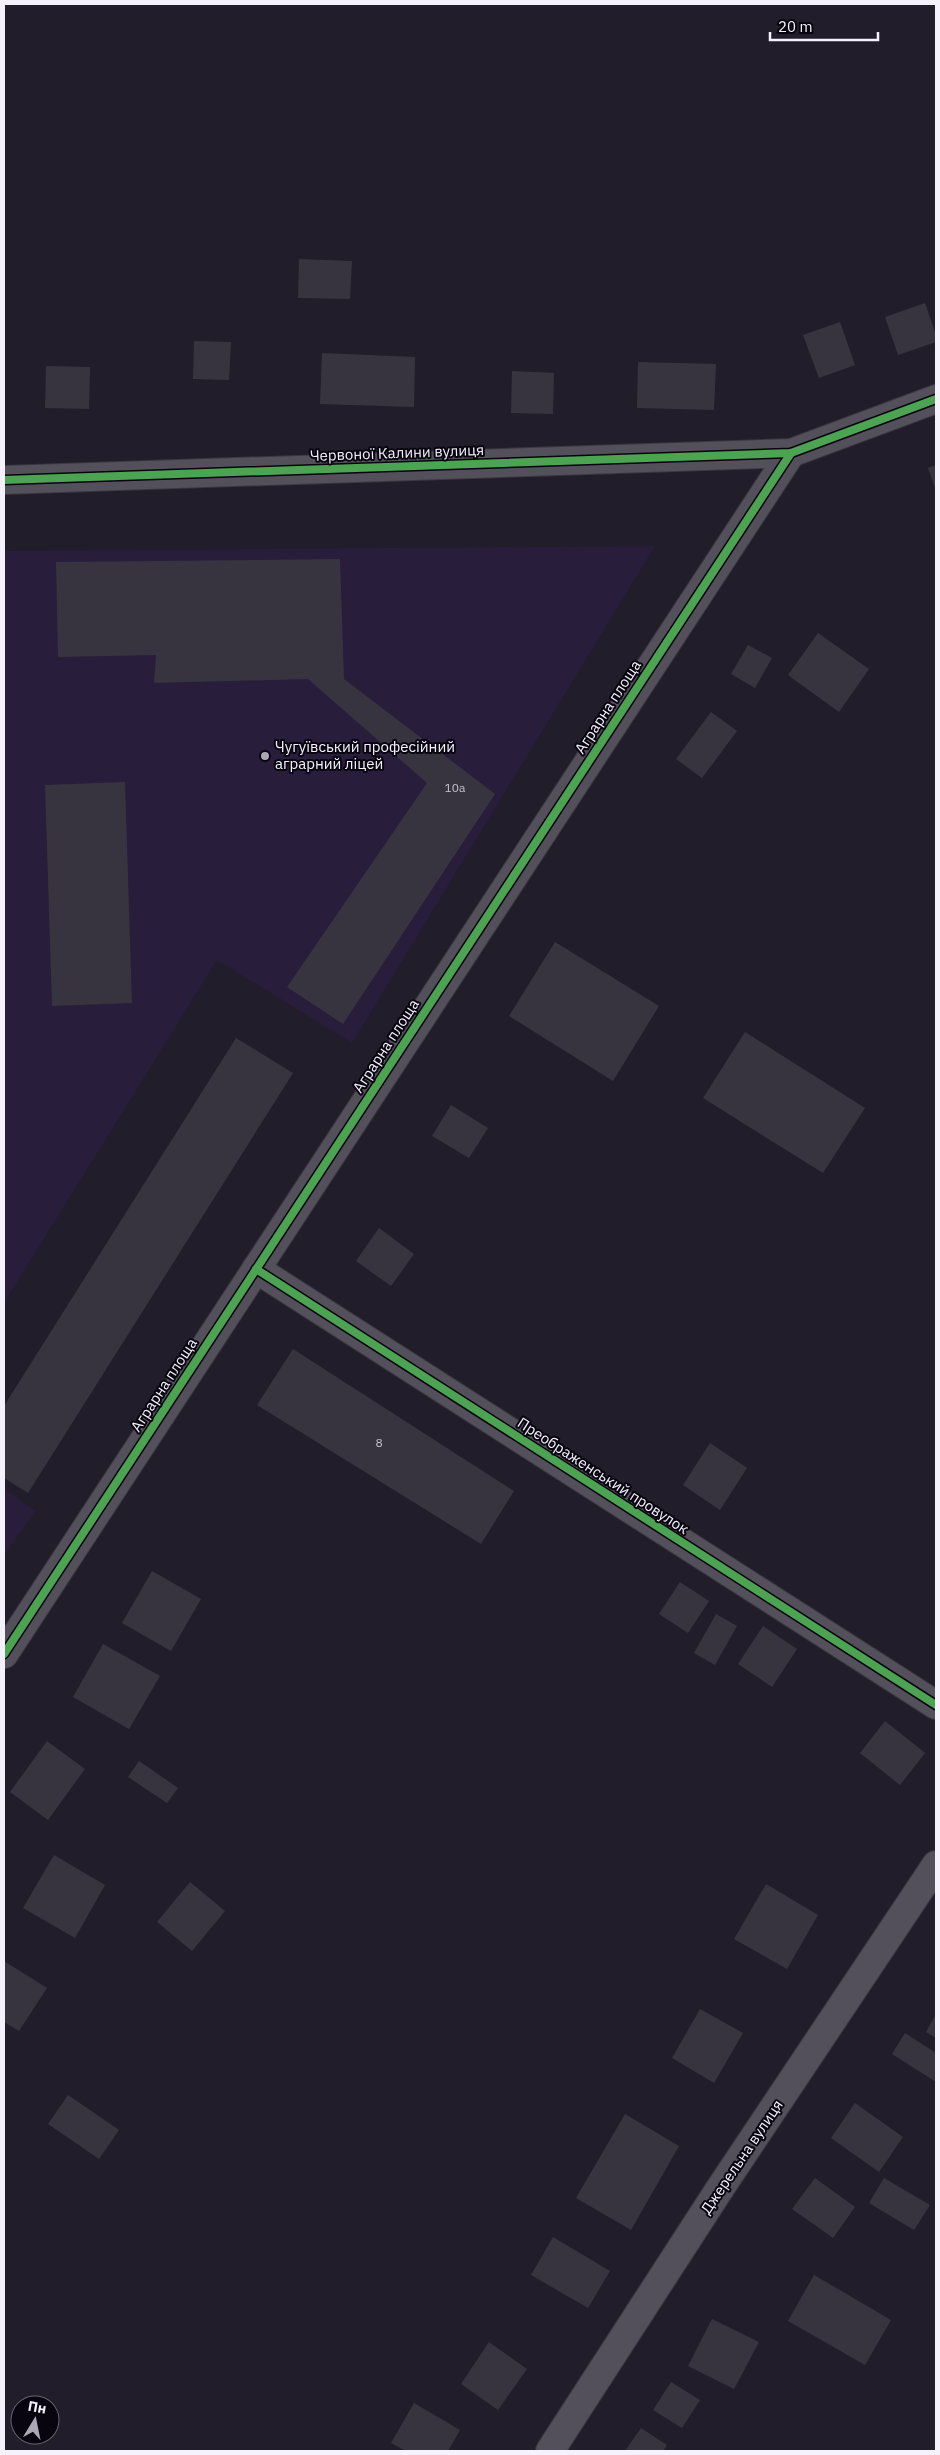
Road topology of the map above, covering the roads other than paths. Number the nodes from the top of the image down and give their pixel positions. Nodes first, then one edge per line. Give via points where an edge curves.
1 (936, 399) edge
2 (791, 453) junction
3 (4, 480) edge
4 (256, 1270) junction
5 (4, 1654) edge
6 (936, 1705) edge
7 (936, 1865) edge
8 (550, 2451) edge

1 - 2 street, Червоної Калини вулиця
2 - 3 street, Червоної Калини вулиця
2 - 4 street, Аграрна площа
4 - 5 street, Аграрна площа
4 - 6 street, Преображенський провулок
7 - 8 street, Джерельна вулиця

